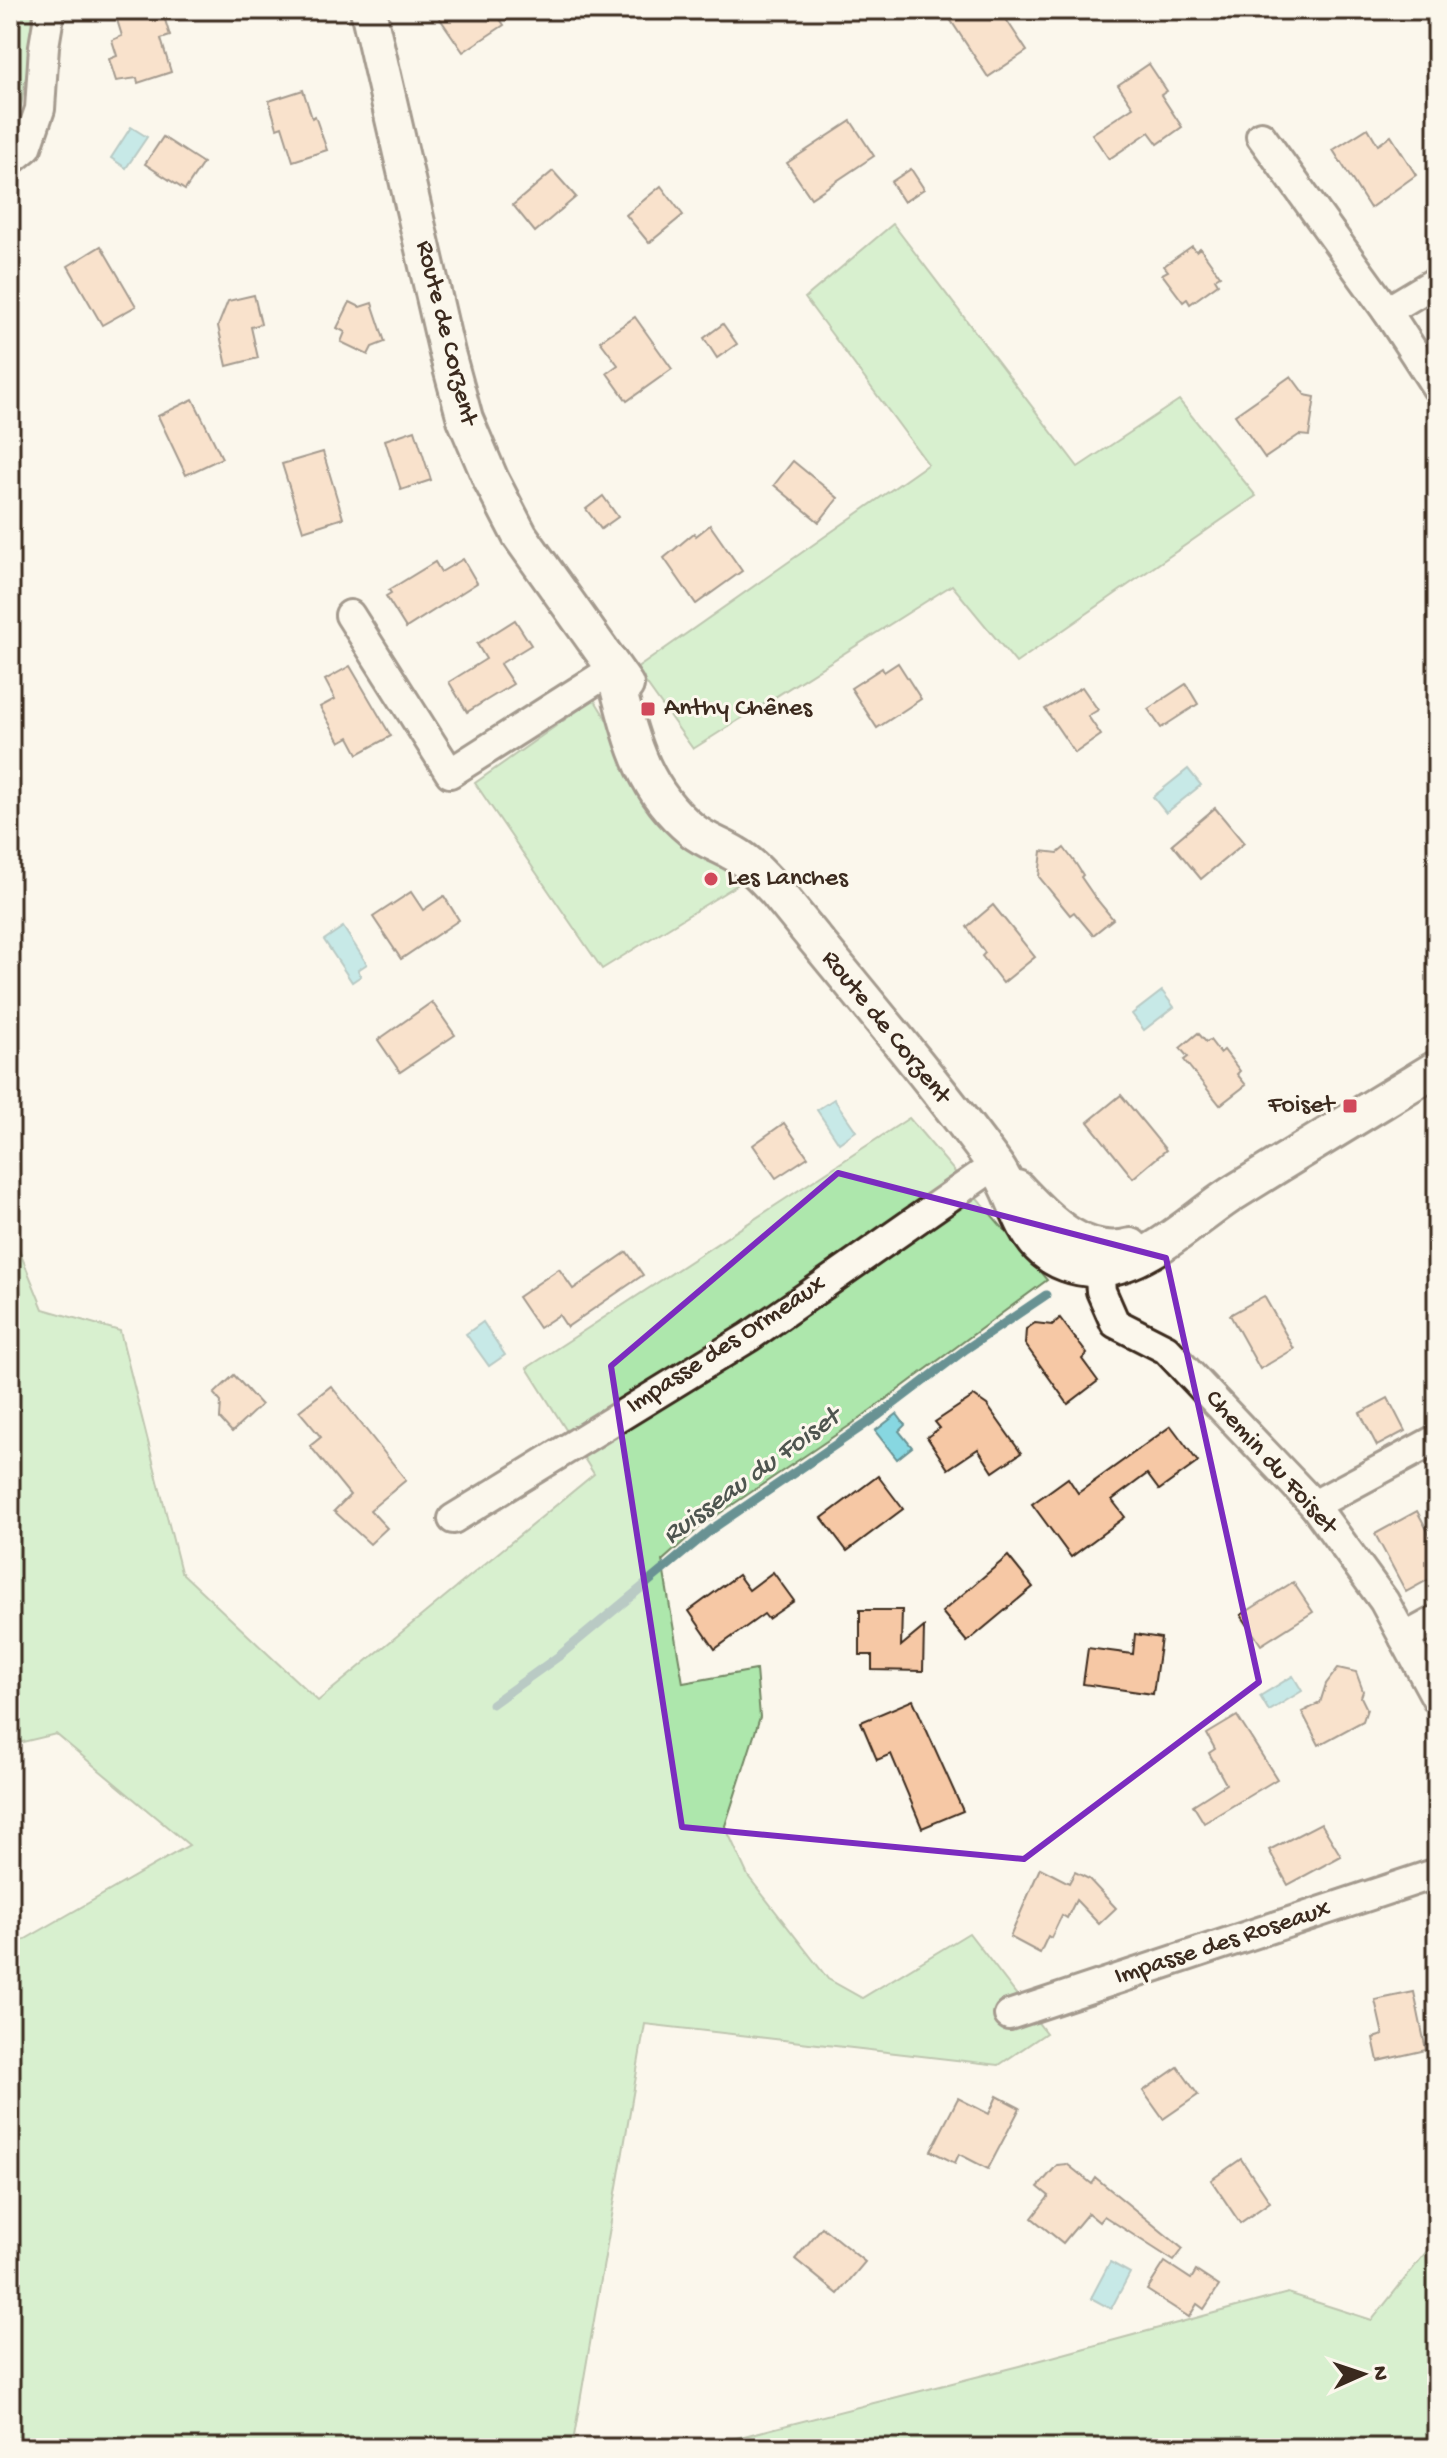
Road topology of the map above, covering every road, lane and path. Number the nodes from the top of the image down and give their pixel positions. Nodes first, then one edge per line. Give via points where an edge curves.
1 (50, 10) edge
2 (368, 10) edge
3 (1261, 136) dead end
4 (10, 161) edge
5 (1437, 281) edge
6 (1387, 311) junction
7 (1437, 388) edge
8 (350, 615) dead end
9 (613, 669) junction
10 (1437, 1068) edge
11 (995, 1165) junction
12 (1101, 1258) junction
13 (1437, 1439) edge
14 (1314, 1505) junction
15 (453, 1519) dead end
16 (1437, 1620) edge
17 (1404, 1638) junction
18 (1437, 1699) edge
19 (1437, 1873) edge
20 (1009, 2015) dead end

1 - 4 street via 40,109 27,147
2 - 9 street, Route de Corzent via 465,419 520,536
3 - 6 street
5 - 6 street
6 - 7 street
8 - 9 street via 450,773
9 - 11 street, Route de Corzent via 634,697 668,775 697,808 749,847 776,891
10 - 12 street, Route de Corzent via 1231,1194 1145,1255 1119,1266
11 - 12 street, Route de Corzent via 1040,1247 1064,1264
11 - 15 street, Impasse des Ormeaux via 749,1337
12 - 14 street, Chemin du Foiset via 1104,1299 1115,1323 1166,1349
13 - 14 street
14 - 17 street, Chemin du Foiset via 1384,1601
16 - 17 street
17 - 18 street, Chemin du Foiset
19 - 20 street, Impasse des Roseaux

